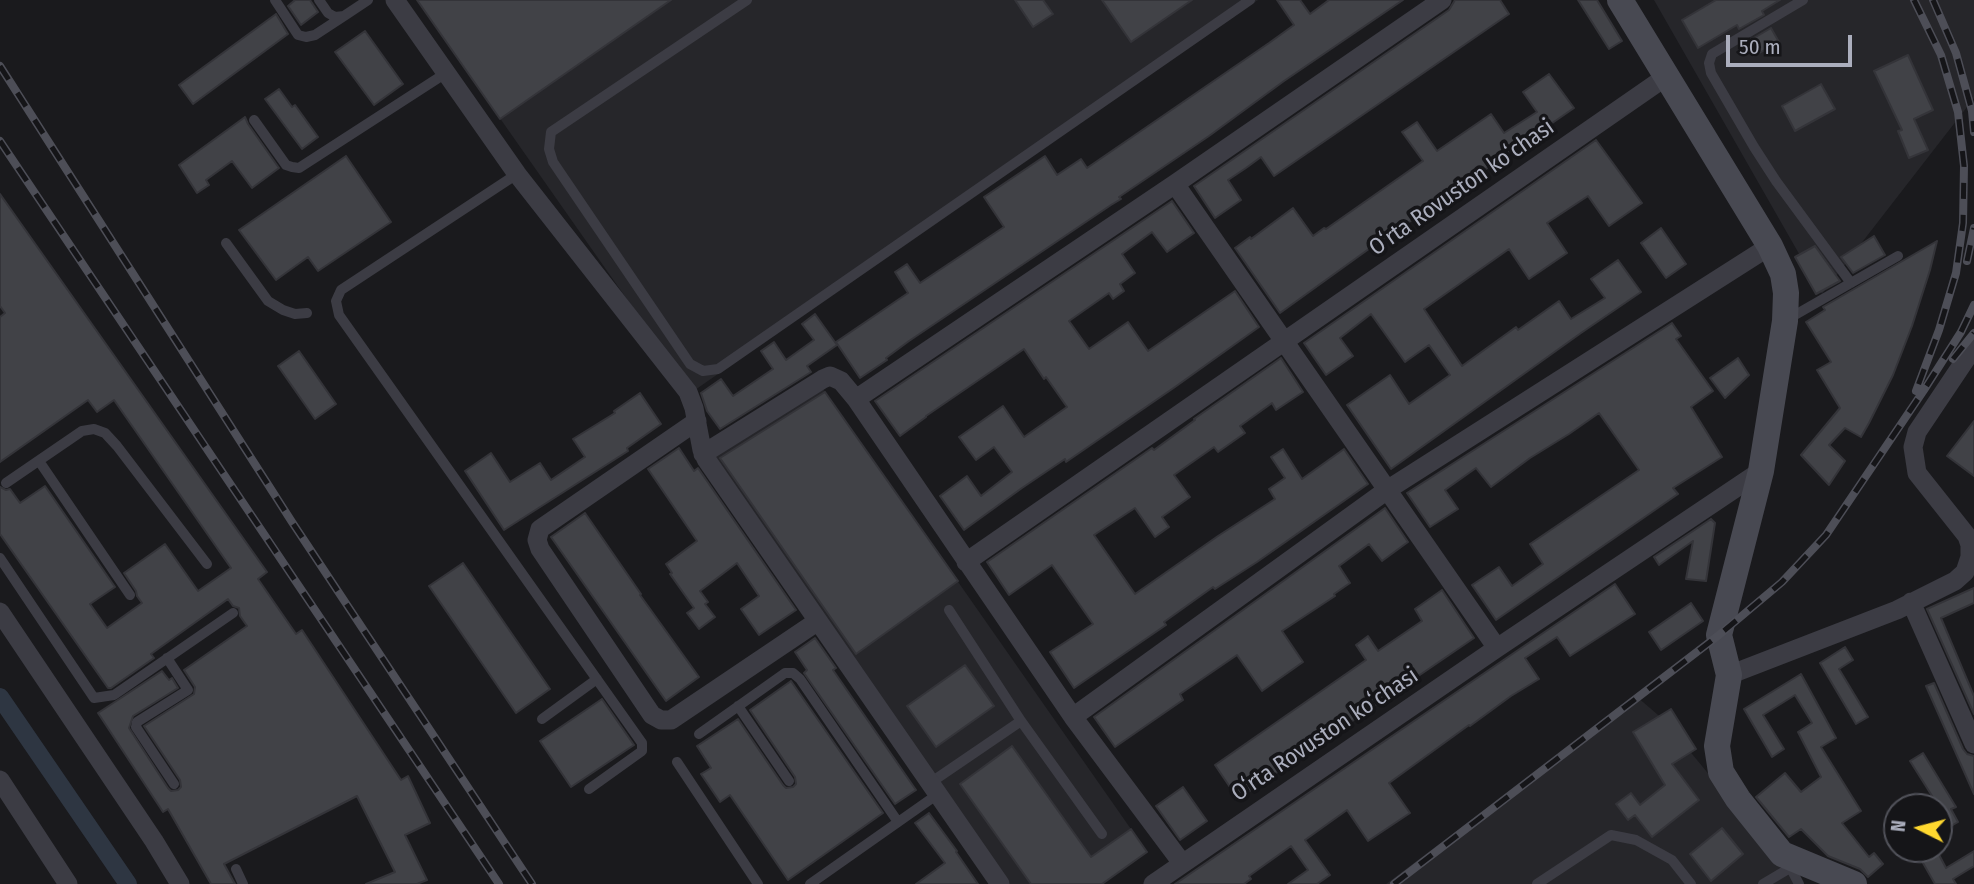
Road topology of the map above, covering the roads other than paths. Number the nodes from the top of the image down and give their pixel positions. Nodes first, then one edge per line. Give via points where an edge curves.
1 (275, 0) edge
2 (319, 0) edge
3 (368, 0) edge
4 (395, 0) edge
5 (747, 0) edge
6 (1250, 0) edge
7 (1442, 0) edge
8 (1620, 0) edge
9 (1803, 0) edge
10 (344, 16) junction
11 (446, 73) junction
12 (1667, 76) junction
13 (254, 120) dead end
14 (517, 174) junction
15 (1175, 184) junction
16 (226, 243) dead end
17 (1770, 246) junction
18 (1898, 256) dead end
19 (1851, 283) junction
20 (307, 313) dead end
21 (1785, 321) junction
22 (1284, 341) junction
23 (1974, 347) edge
24 (856, 399) junction
25 (697, 421) junction
26 (703, 454) junction
27 (39, 461) junction
28 (1761, 471) junction
29 (6, 483) dead end
30 (1387, 490) junction
31 (1972, 556) edge
32 (0, 558) edge
33 (966, 562) junction
34 (207, 564) dead end
35 (130, 594) dead end
36 (1911, 602) junction
37 (949, 610) dead end
38 (0, 612) edge
39 (233, 613) dead end
40 (818, 621) junction
41 (1497, 648) junction
42 (167, 658) junction
43 (1729, 675) junction
44 (597, 679) junction
45 (738, 706) junction
46 (1073, 717) junction
47 (541, 719) dead end
48 (1021, 721) junction
49 (699, 734) dead end
50 (1974, 744) edge
51 (677, 762) dead end
52 (0, 780) edge
53 (789, 781) dead end
54 (174, 784) dead end
55 (934, 788) junction
56 (589, 789) dead end
57 (898, 822) junction
58 (1102, 834) dead end
59 (1786, 861) junction
60 (1182, 863) junction
61 (236, 870) dead end
62 (68, 884) edge
63 (180, 884) edge
64 (243, 884) edge
65 (758, 884) edge
66 (810, 884) edge
67 (1000, 884) edge
68 (1153, 884) edge
69 (1536, 884) edge
70 (1691, 884) edge
71 (1763, 884) edge
72 (1799, 884) edge
73 (1854, 884) edge

1 - 10 lane via 298,35 306,37
2 - 10 lane via 328,13
3 - 10 lane
4 - 11 street
5 - 6 lane via 551,132 553,162 690,364 703,371 718,369
7 - 15 street
8 - 12 street
9 - 19 lane via 1712,54 1709,62 1761,159
11 - 13 lane via 299,168 286,164
11 - 14 street
12 - 17 street
12 - 22 street, Oʻrta Rovuston koʻchasi
14 - 25 street via 688,392
14 - 44 lane via 341,290 336,301 340,315
15 - 22 street
15 - 24 street
16 - 20 lane via 268,301 295,314
17 - 21 street via 1783,274
17 - 30 street
18 - 19 lane
19 - 21 lane
21 - 28 street
22 - 30 street
22 - 33 street, Oʻrta Rovuston koʻchasi
23 - 31 street via 1917,432 1913,447 1916,473 1967,536
24 - 26 street via 841,381 830,376
24 - 33 street
25 - 26 street
25 - 40 street via 540,529 540,549 652,715 661,720 671,720
26 - 40 street
27 - 29 lane
27 - 34 lane via 82,431 105,433
27 - 35 lane
28 - 41 street, Oʻrta Rovuston koʻchasi
28 - 43 street via 1719,635
30 - 41 street
30 - 46 street
31 - 36 street via 1955,581
32 - 42 lane via 94,698 114,695
33 - 46 street
36 - 43 street
36 - 50 street
37 - 48 lane
38 - 63 street
39 - 42 lane
40 - 55 street
41 - 60 street, Oʻrta Rovuston koʻchasi
42 - 54 lane via 188,690 136,727
43 - 59 street via 1717,746 1721,772
44 - 47 lane
44 - 56 lane via 642,743 642,751
45 - 49 lane
45 - 53 lane
45 - 57 lane via 785,673 793,673
46 - 60 street
48 - 55 lane
48 - 58 lane
51 - 65 lane
52 - 62 street
55 - 57 lane
55 - 67 street
57 - 66 lane
59 - 71 lane
59 - 72 lane
59 - 73 street
60 - 68 street, Oʻrta Rovuston koʻchasi
61 - 64 lane
69 - 70 lane via 1611,835 1636,840 1671,860

